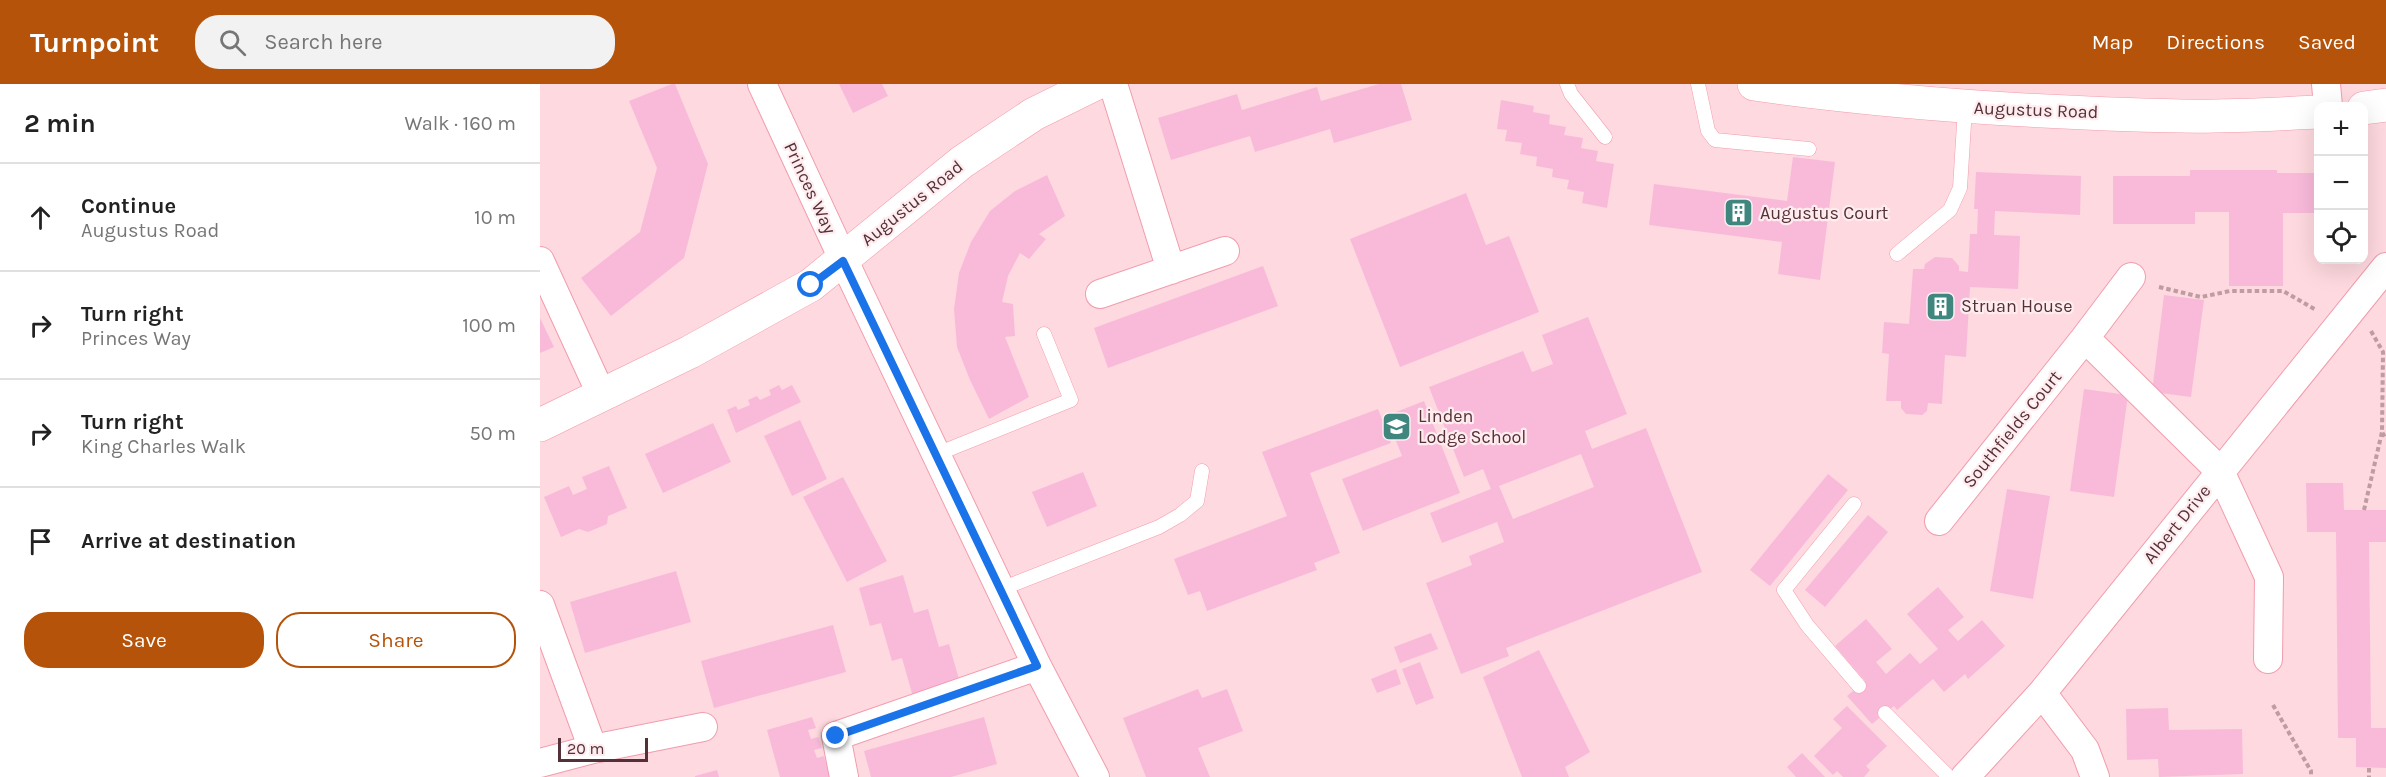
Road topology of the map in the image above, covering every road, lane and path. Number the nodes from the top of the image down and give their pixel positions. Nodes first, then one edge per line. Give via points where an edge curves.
1 (762, 84) edge
2 (1095, 84) edge
3 (1113, 84) edge
4 (1567, 84) edge
5 (1698, 84) edge
6 (1754, 84) edge
7 (2326, 84) edge
8 (1852, 91) edge
9 (2328, 102) edge
10 (2386, 105) edge
11 (2368, 107) edge
12 (1965, 108) junction
13 (2314, 112) edge
14 (1605, 137) dead end
15 (1809, 149) dead end
16 (1225, 251) dead end
17 (1897, 254) dead end
18 (540, 261) edge
19 (843, 261) junction
20 (2386, 267) edge
21 (1171, 270) junction
22 (2130, 277) joint
23 (1100, 294) dead end
24 (2315, 309) dead end
25 (2352, 309) junction
26 (1044, 334) dead end
27 (2085, 338) junction
28 (602, 396) junction
29 (540, 425) edge
30 (2382, 432) junction
31 (2386, 439) edge
32 (937, 453) junction
33 (1202, 471) dead end
34 (2220, 471) junction
35 (1854, 504) dead end
36 (2364, 510) dead end
37 (1939, 521) dead end
38 (1001, 589) junction
39 (540, 605) edge
40 (2268, 659) dead end
41 (1037, 666) junction
42 (1859, 686) dead end
43 (2042, 693) junction
44 (2273, 705) dead end
45 (1885, 713) dead end
46 (703, 727) dead end
47 (593, 749) junction
48 (540, 763) edge
49 (2369, 768) dead end
50 (844, 777) edge
51 (1095, 777) edge
52 (1949, 777) edge
53 (1965, 777) edge
54 (2095, 777) edge
55 (2311, 777) edge
56 (2369, 777) edge

1 - 19 street, Princes Way
2 - 19 street, Augustus Road via 1034,114 962,162
3 - 21 street
4 - 14 lane
5 - 15 lane via 1708,131 1715,140
6 - 8 street, Augustus Road
7 - 9 street
8 - 12 street, Augustus Road
10 - 11 street
12 - 13 street, Augustus Road via 2184,117
12 - 17 lane via 1960,188 1950,210
16 - 21 street
18 - 28 street
19 - 28 street, Augustus Road via 811,285
19 - 32 street, Princes Way
20 - 25 street, Albert Drive
21 - 23 street
22 - 24 path via 2201,297 2230,291 2283,291
22 - 27 street, Southfields Court
25 - 30 path via 2383,352
25 - 34 street, Albert Drive
26 - 32 lane via 1071,400
27 - 34 street
27 - 37 street, Southfields Court
28 - 29 street, Augustus Road
30 - 31 path
30 - 36 path
32 - 38 street, Princes Way
33 - 38 lane via 1197,501 1180,515 1159,527
34 - 40 street via 2269,577
34 - 43 street, Albert Drive
35 - 42 lane via 1784,590 1807,625
38 - 41 street, Princes Way
39 - 47 street
41 - 50 street via 836,736
41 - 51 street, Princes Way
43 - 53 street, Albert Drive
43 - 54 street via 2085,750
44 - 55 path
45 - 52 lane
46 - 47 street
47 - 48 street
49 - 56 path

